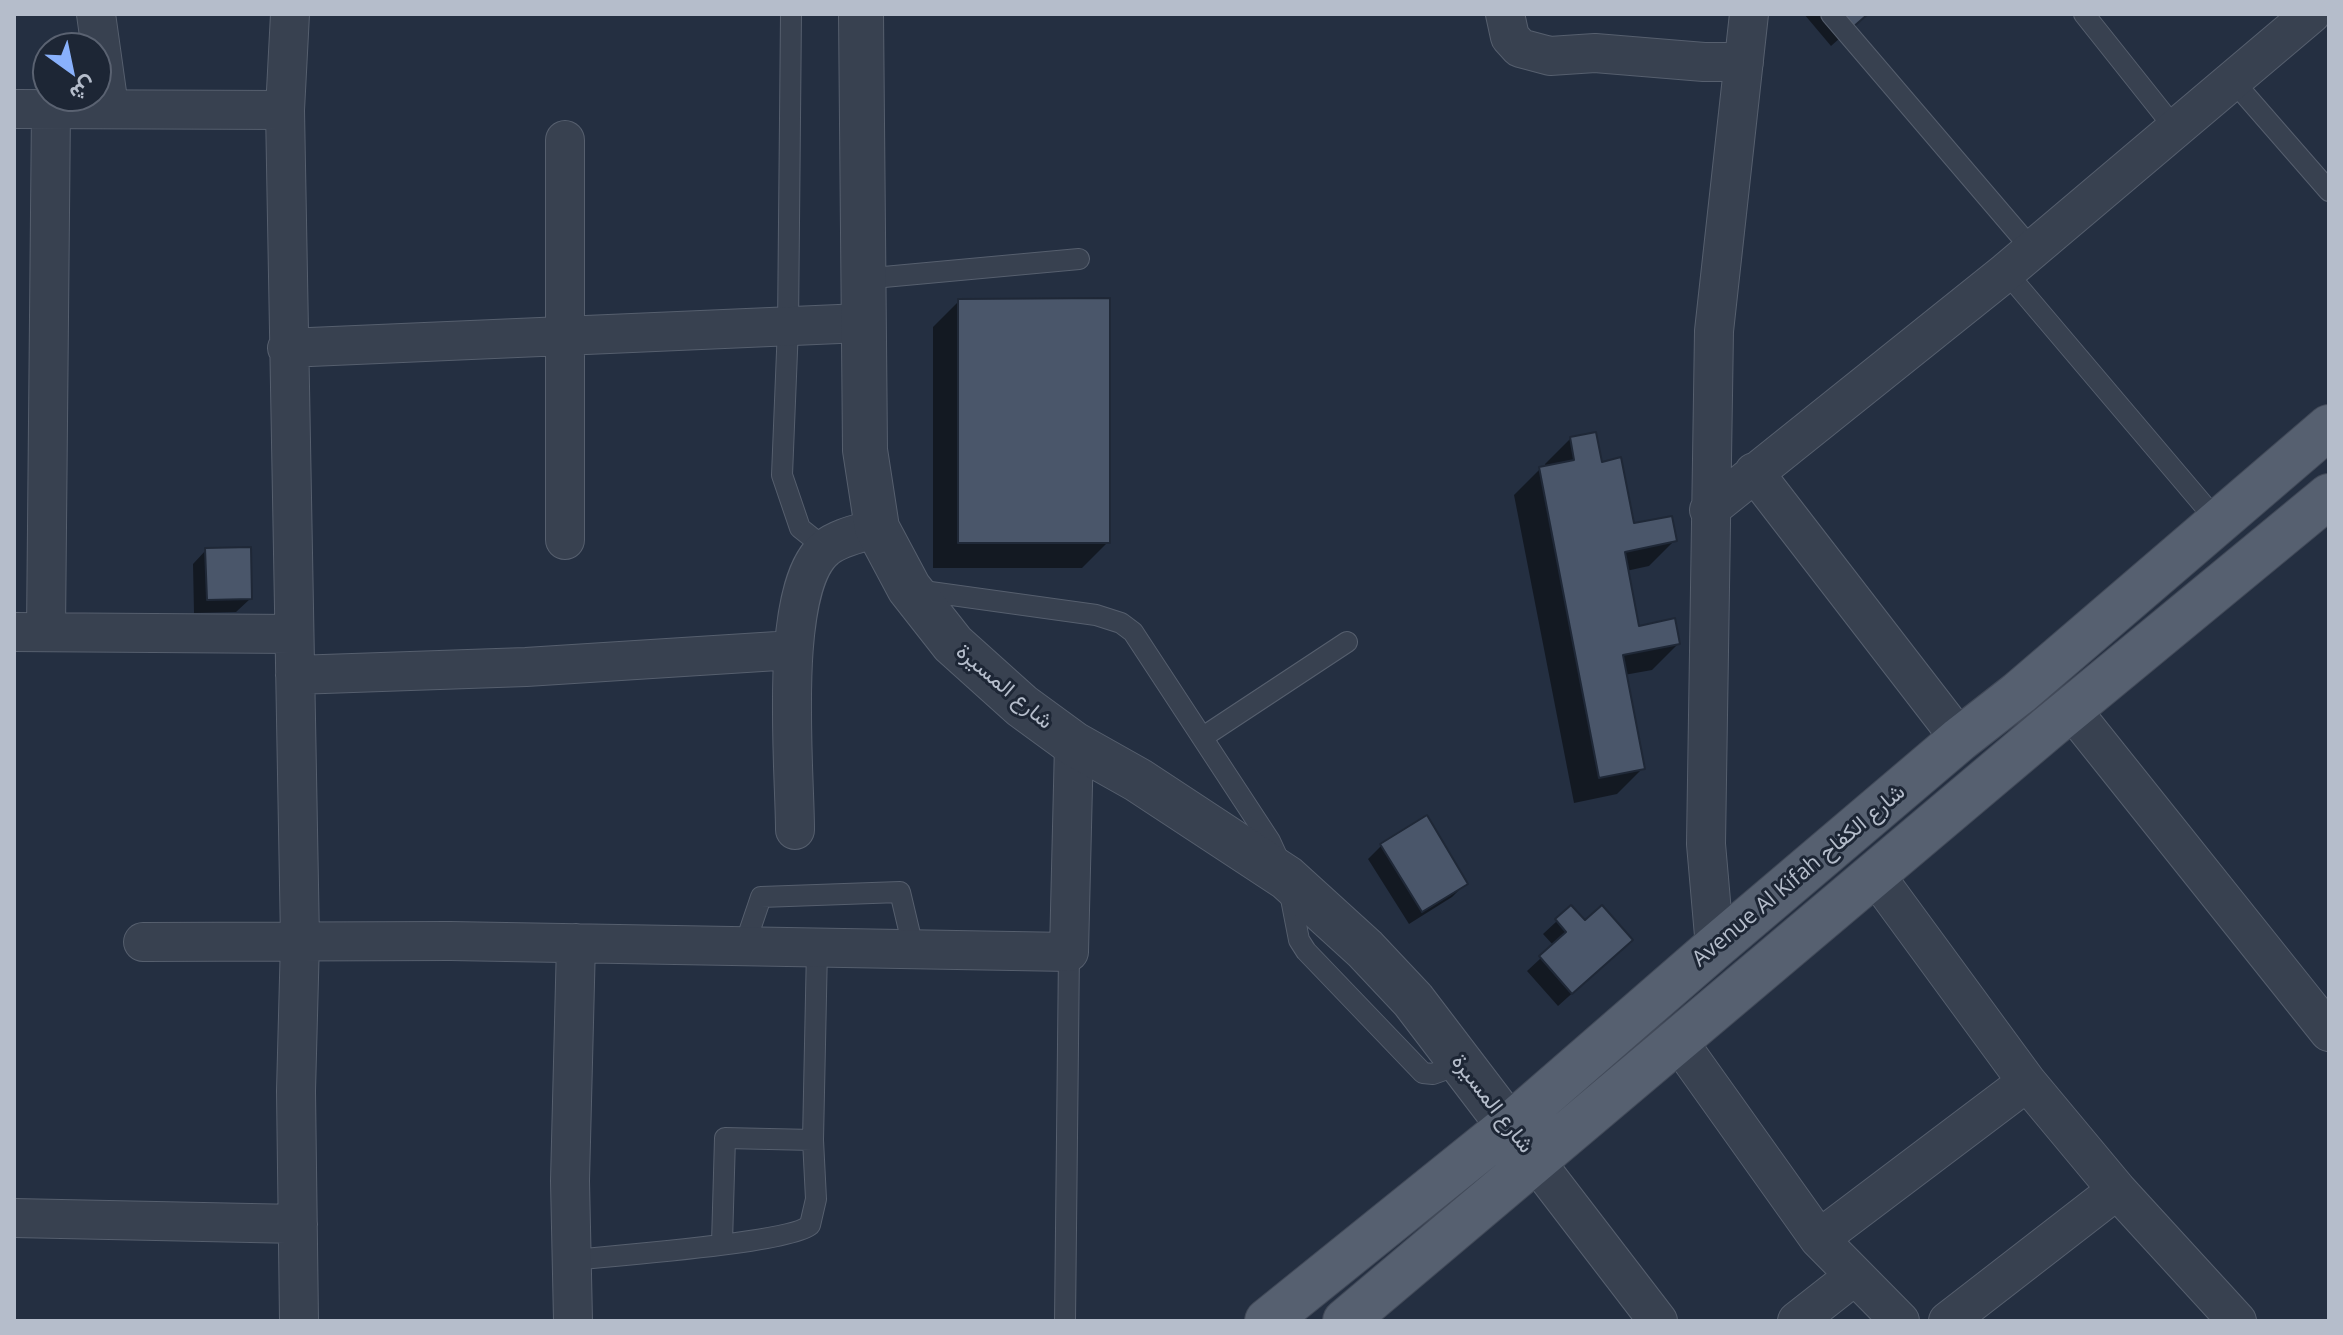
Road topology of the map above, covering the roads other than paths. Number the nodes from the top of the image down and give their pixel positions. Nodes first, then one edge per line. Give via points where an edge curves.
1 (290, 14) edge
2 (791, 14) edge
3 (861, 14) edge
4 (1505, 14) edge
5 (1749, 14) edge
6 (1831, 14) edge
7 (2084, 14) edge
8 (2300, 17) edge
9 (1744, 62) junction
10 (2234, 82) junction
11 (112, 107) edge
12 (285, 110) junction
13 (51, 112) edge
14 (2177, 131) junction
15 (565, 140) dead end
16 (2329, 191) edge
17 (1079, 259) dead end
18 (2019, 260) junction
19 (862, 279) junction
20 (862, 323) junction
21 (788, 327) junction
22 (567, 335) junction
23 (287, 348) junction
24 (2329, 427) edge
25 (1754, 472) junction
26 (2329, 496) edge
27 (1709, 510) junction
28 (2218, 522) junction
29 (877, 528) junction
30 (565, 540) dead end
31 (825, 548) junction
32 (909, 588) junction
33 (30, 632) edge
34 (293, 634) junction
35 (1347, 642) dead end
36 (793, 650) junction
37 (295, 675) junction
38 (2071, 709) junction
39 (1203, 737) junction
40 (1960, 739) junction
41 (1074, 744) junction
42 (795, 830) dead end
43 (1876, 876) junction
44 (1287, 878) junction
45 (300, 940) junction
46 (143, 942) dead end
47 (576, 943) junction
48 (744, 947) junction
49 (913, 947) junction
50 (1715, 947) junction
51 (817, 948) junction
52 (1069, 952) junction
53 (2322, 1011) edge
54 (1678, 1041) junction
55 (2027, 1082) junction
56 (1509, 1126) junction
57 (813, 1140) junction
58 (1536, 1162) junction
59 (2117, 1190) junction
60 (14, 1218) edge
61 (298, 1224) junction
62 (1819, 1239) junction
63 (722, 1243) junction
64 (572, 1260) junction
65 (1853, 1277) junction
66 (299, 1321) edge
67 (573, 1321) edge
68 (1065, 1321) edge
69 (1267, 1321) edge
70 (1345, 1321) edge
71 (1658, 1321) edge
72 (1797, 1321) edge
73 (1900, 1321) edge
74 (1948, 1321) edge
75 (2237, 1321) edge

1 - 12 street
2 - 21 lane
3 - 19 street, شارع المسيرة
4 - 9 street via 1510,37 1520,48 1550,56 1595,53
5 - 9 street
6 - 18 lane
7 - 14 lane
8 - 10 street
9 - 27 street via 1714,331
10 - 14 street
10 - 16 lane
11 - 12 street
12 - 23 street
13 - 33 street
14 - 18 street
15 - 22 street
17 - 19 lane
18 - 25 street
18 - 28 lane
19 - 20 street, شارع المسيرة
20 - 21 street
20 - 29 street, شارع المسيرة via 865,450
21 - 22 street
21 - 31 lane via 782,475 800,528
22 - 23 street
22 - 30 street
23 - 34 street
24 - 28 main road, Avenue Al Kifah شارع الكفاح
25 - 27 street
25 - 40 street
26 - 38 main road
27 - 50 street via 1706,844
28 - 40 main road, Avenue Al Kifah شارع الكفاح
29 - 31 street
29 - 32 street, شارع المسيرة
31 - 36 street via 809,573 797,609
32 - 39 lane via 1121,623 1133,632
32 - 41 street, شارع المسيرة via 953,644
33 - 34 street
34 - 37 street
35 - 39 lane
36 - 37 street
36 - 42 street
37 - 45 street
38 - 43 main road
38 - 53 street
39 - 44 lane via 1251,808
40 - 50 main road, Avenue Al Kifah شارع الكفاح
41 - 44 street, شارع المسيرة
41 - 52 street
43 - 54 main road
43 - 55 street
44 - 56 street, شارع المسيرة via 1403,990
45 - 46 street
45 - 47 street
45 - 61 street
47 - 48 street
47 - 64 street
48 - 49 lane via 761,897 900,892
48 - 51 street
49 - 51 street
49 - 52 street
50 - 56 main road, Avenue Al Kifah شارع الكفاح
51 - 57 lane
52 - 68 lane
54 - 58 main road
54 - 62 street
55 - 59 street
55 - 62 street
56 - 58 street, شارع المسيرة
56 - 69 main road, Avenue Al Kifah شارع الكفاح
57 - 63 lane via 816,1199 810,1225 794,1234
57 - 63 lane via 725,1138
58 - 70 main road
58 - 71 street
59 - 74 street
59 - 75 street
60 - 61 street
61 - 66 street
62 - 65 street
63 - 64 lane
64 - 67 street
65 - 72 street
65 - 73 street

